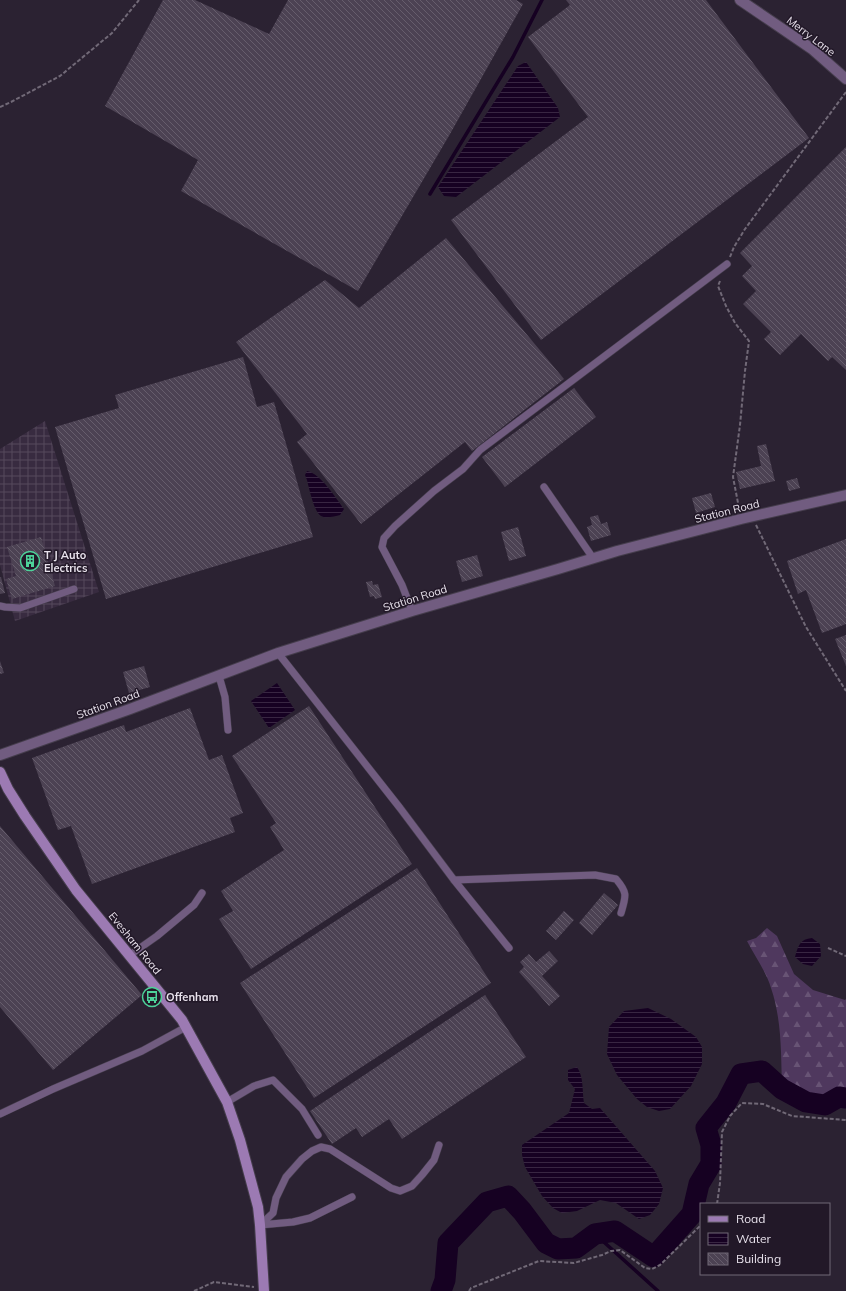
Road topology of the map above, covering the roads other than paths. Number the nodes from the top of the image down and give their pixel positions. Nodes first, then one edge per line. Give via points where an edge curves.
1 (740, 0) edge
2 (846, 79) edge
3 (727, 264) road end
4 (544, 487) dead end
5 (846, 495) edge
6 (592, 558) junction
7 (74, 589) dead end
8 (0, 606) edge
9 (412, 611) junction
10 (278, 653) junction
11 (219, 676) junction
12 (228, 730) dead end
13 (0, 755) edge
14 (0, 772) edge
15 (454, 880) junction
16 (202, 893) dead end
17 (621, 914) dead end
18 (509, 948) dead end
19 (130, 955) junction
20 (186, 1027) junction
21 (227, 1102) junction
22 (0, 1114) edge
23 (318, 1135) dead end
24 (439, 1145) dead end
25 (352, 1197) dead end
26 (260, 1225) junction
27 (264, 1290) edge

1 - 2 street, Merry Lane via 812,49
3 - 9 lane via 480,450 463,469 384,538 382,547
4 - 6 lane
5 - 6 street, Station Road
6 - 9 street, Station Road
7 - 8 lane via 20,608
9 - 10 street, Station Road
10 - 11 street, Station Road
10 - 15 lane
11 - 12 lane via 225,697
11 - 13 street, Station Road
14 - 19 main road, Evesham Road via 25,816 76,890
15 - 17 lane via 596,875 616,879 626,897
15 - 18 lane
16 - 19 lane via 194,905
19 - 20 main road, Evesham Road
20 - 21 main road, Evesham Road
20 - 22 lane via 142,1051
21 - 23 lane via 254,1086 273,1080 302,1110
21 - 26 main road, Evesham Road via 258,1207
24 - 26 lane via 434,1160 422,1175 412,1186 400,1190 391,1188 330,1149 321,1147 302,1159 286,1177 276,1198 273,1212
25 - 26 lane via 310,1218
26 - 27 main road, Evesham Road

